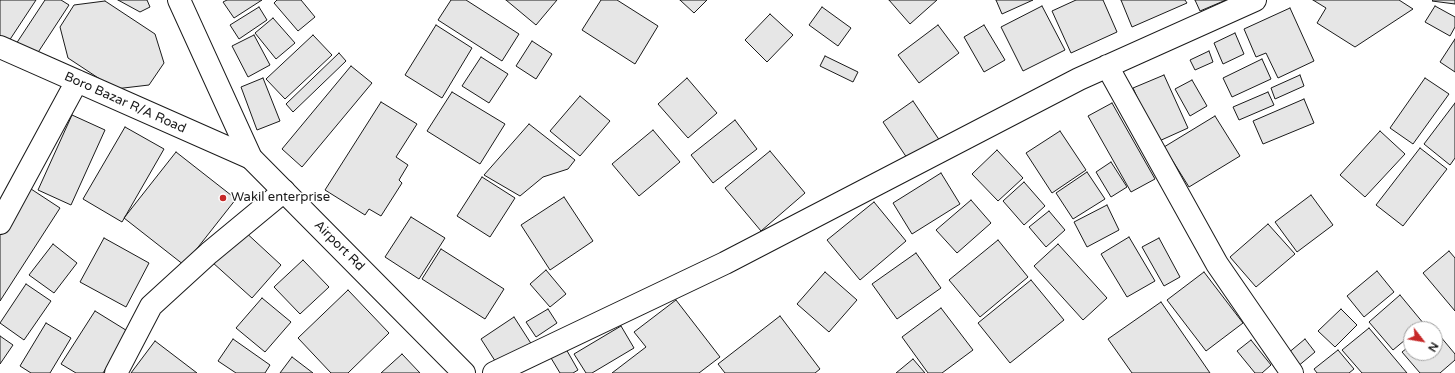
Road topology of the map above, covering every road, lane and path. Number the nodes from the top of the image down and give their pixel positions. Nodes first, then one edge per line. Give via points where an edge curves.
1 (179, 0) edge
2 (1255, 0) edge
3 (0, 47) edge
4 (1107, 66) junction
5 (77, 81) junction
6 (251, 158) junction
7 (284, 191) junction
8 (0, 223) edge
9 (116, 373) edge
10 (464, 373) edge
11 (494, 373) edge
12 (1292, 373) edge

1 - 6 street, Airport Rd
2 - 4 street
3 - 5 street, Boro Bazar R/A Road
4 - 11 street via 725,263
4 - 12 street via 1217,264
5 - 6 street, Boro Bazar R/A Road
5 - 8 street
6 - 7 street, Airport Rd
7 - 9 street via 151,306
7 - 10 street, Airport Rd

